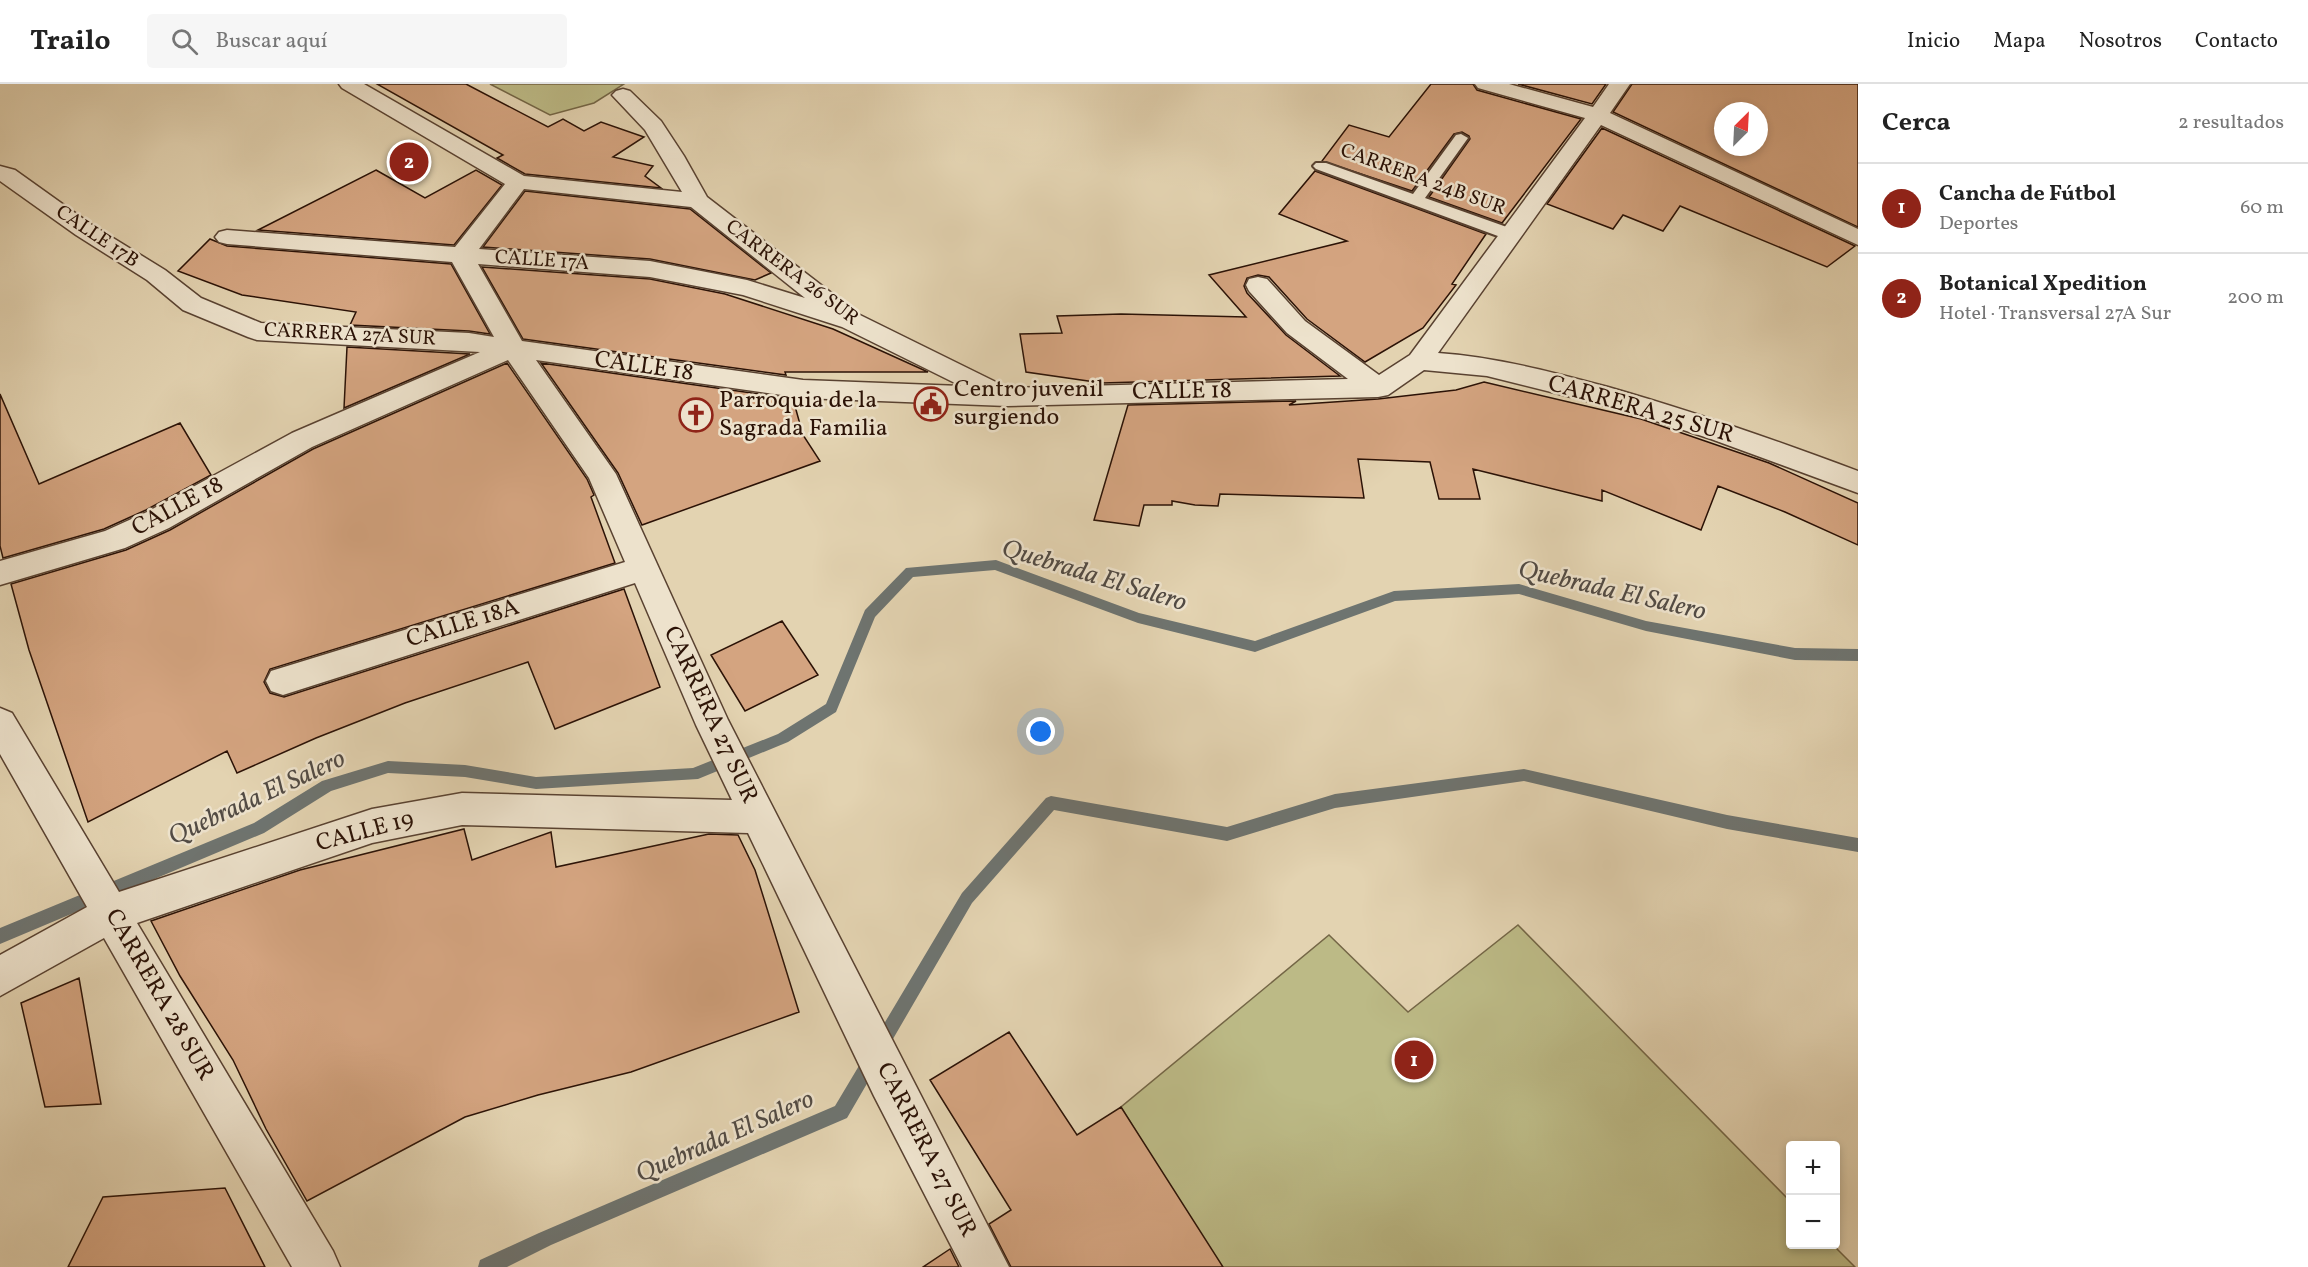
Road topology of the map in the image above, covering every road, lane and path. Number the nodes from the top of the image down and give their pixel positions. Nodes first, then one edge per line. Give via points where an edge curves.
1 (349, 84) edge
2 (1485, 84) edge
3 (1620, 84) edge
4 (623, 95) dead end
5 (1596, 114) junction
6 (1461, 138) dead end
7 (1321, 166) dead end
8 (0, 173) edge
9 (518, 182) junction
10 (1416, 200) junction
11 (698, 201) junction
12 (1512, 235) junction
13 (227, 237) dead end
14 (1858, 238) edge
15 (461, 255) junction
16 (1258, 285) dead end
17 (192, 304) joint
18 (851, 321) junction
19 (513, 348) junction
20 (1419, 361) junction
21 (1378, 388) junction
22 (1007, 397) junction
23 (1858, 482) edge
24 (644, 568) junction
25 (0, 573) edge
26 (283, 681) dead end
27 (0, 723) edge
28 (755, 811) junction
29 (111, 912) junction
30 (0, 976) edge
31 (317, 1267) edge
32 (986, 1267) edge

1 - 9 street
2 - 5 street
3 - 5 street
4 - 11 street, CARRERA 26 SUR via 653,126
5 - 12 street
5 - 14 street
6 - 10 lane
7 - 10 lane, CARRERA 24B SUR
8 - 17 street, CALLE 17B via 156,275
9 - 11 street
9 - 15 street
10 - 12 lane, CARRERA 24B SUR
11 - 18 street, CARRERA 26 SUR
12 - 20 street
13 - 15 street, CALLE 17A
15 - 18 street, CALLE 17A via 650,269 747,288
15 - 19 street, CARRERA 27 SUR
16 - 21 street via 1296,327
17 - 19 street, CARRERA 27A SUR via 257,331 469,342
18 - 22 street, CARRERA 26 SUR
19 - 22 street, CALLE 18 via 803,389
19 - 24 street, CARRERA 27 SUR via 602,474
19 - 25 street, CALLE 18 via 302,440 158,520 114,540
20 - 21 street
20 - 23 street, CARRERA 25 SUR via 1486,367 1609,397 1749,441
21 - 22 street, CALLE 18
24 - 26 street, CALLE 18A
24 - 28 street, CARRERA 27 SUR
27 - 29 street, CARRERA 28 SUR
28 - 29 street, CALLE 19 via 462,809 372,826
28 - 32 street, CARRERA 27 SUR
29 - 30 street, CALLE 19
29 - 31 street, CARRERA 28 SUR

